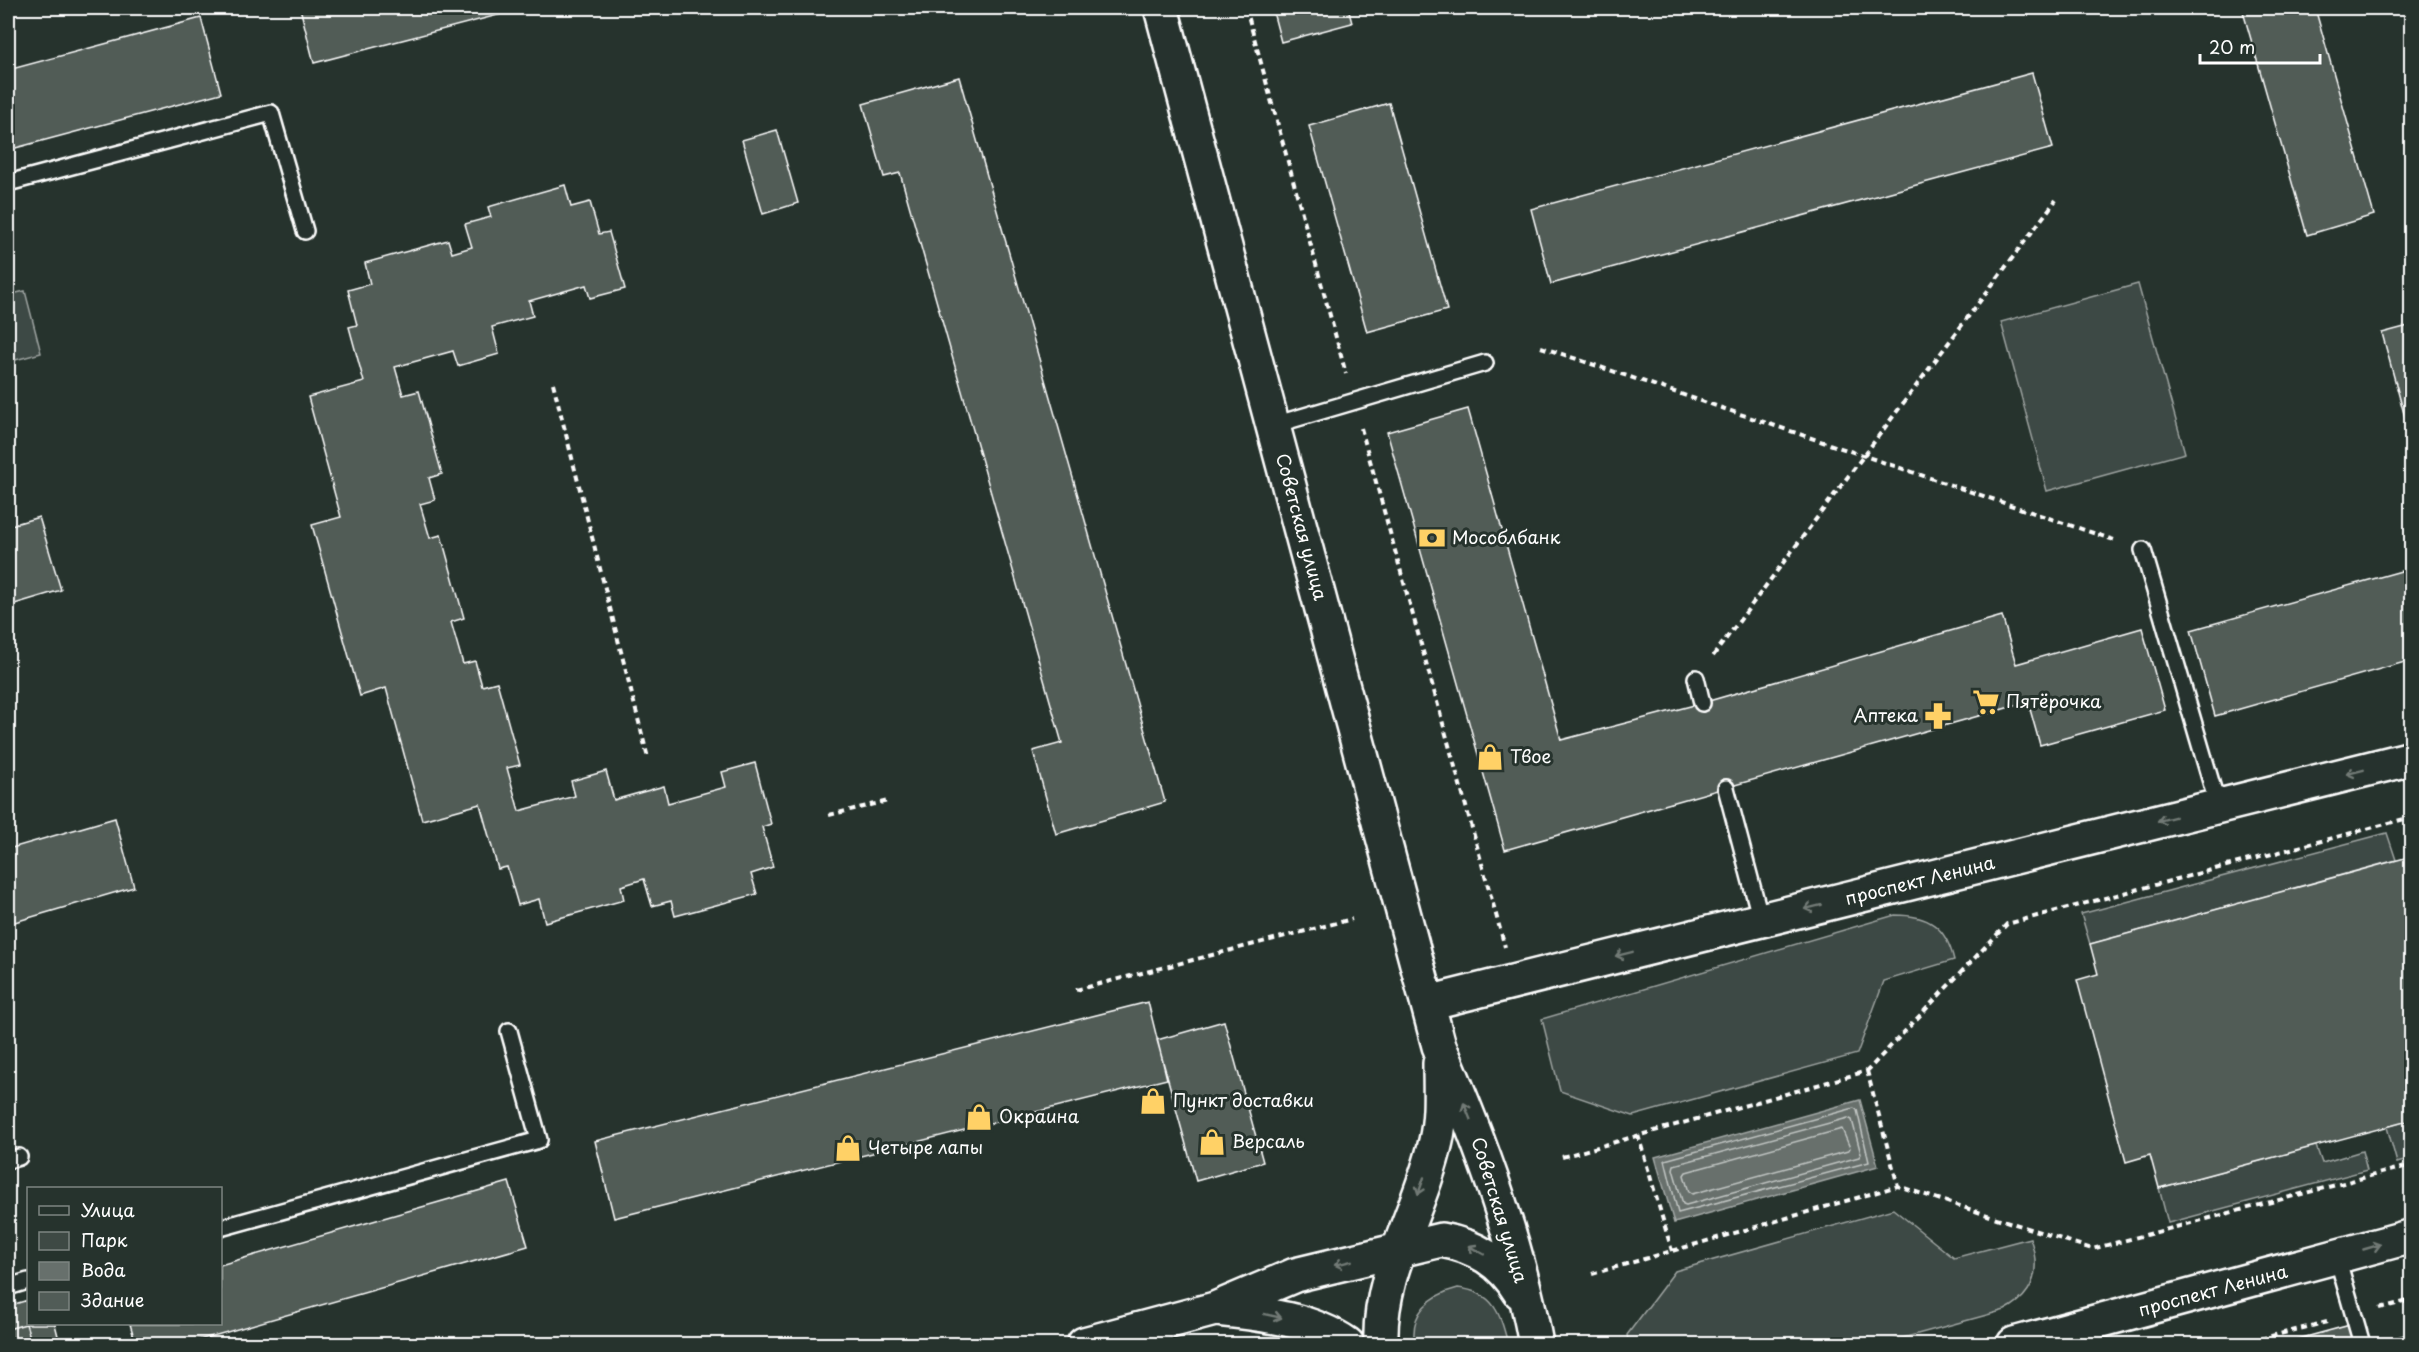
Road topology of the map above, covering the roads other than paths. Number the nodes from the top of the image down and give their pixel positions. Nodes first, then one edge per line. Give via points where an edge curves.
1 (1161, 8) edge
2 (8, 183) edge
3 (306, 231) dead end
4 (1485, 363) dead end
5 (1274, 425) junction
6 (2143, 550) road end
7 (1696, 678) road end
8 (1702, 703) dead end
9 (2412, 758) edge
10 (1726, 788) dead end
11 (2218, 806) junction
12 (1761, 920) junction
13 (1428, 1003) junction
14 (508, 1031) dead end
15 (1439, 1046) junction
16 (222, 1227) edge
17 (2412, 1236) edge
18 (1400, 1248) junction
19 (2337, 1257) junction
20 (27, 1281) edge
21 (8, 1287) edge
22 (1529, 1307) junction
23 (1215, 1309) junction
24 (1084, 1344) edge
25 (1347, 1344) edge
26 (1381, 1344) edge
27 (1536, 1344) edge
28 (2014, 1344) edge
29 (2362, 1344) edge

1 - 5 main road, Советская улица
2 - 3 lane via 272,113
4 - 5 lane
5 - 13 main road, Советская улица
6 - 11 lane
7 - 8 lane
9 -> 11 main road, проспект Ленина
10 - 12 lane
11 -> 12 main road, проспект Ленина
12 -> 13 main road, проспект Ленина
13 - 15 main road, Советская улица
14 - 16 lane via 539,1140
15 -> 18 main road, Советская улица via 1441,1108 1436,1142
22 -> 15 main road, Советская улица via 1496,1188
19 -> 17 main road, проспект Ленина
22 -> 18 main road via 1509,1273 1465,1244 1441,1240
18 -> 23 main road via 1295,1275
18 - 26 main road, Советская улица via 1385,1293
19 - 28 main road, проспект Ленина
19 - 29 lane
20 - 21 lane
22 - 27 main road, Советская улица
23 - 24 main road
23 -> 25 main road via 1264,1314 1305,1324

